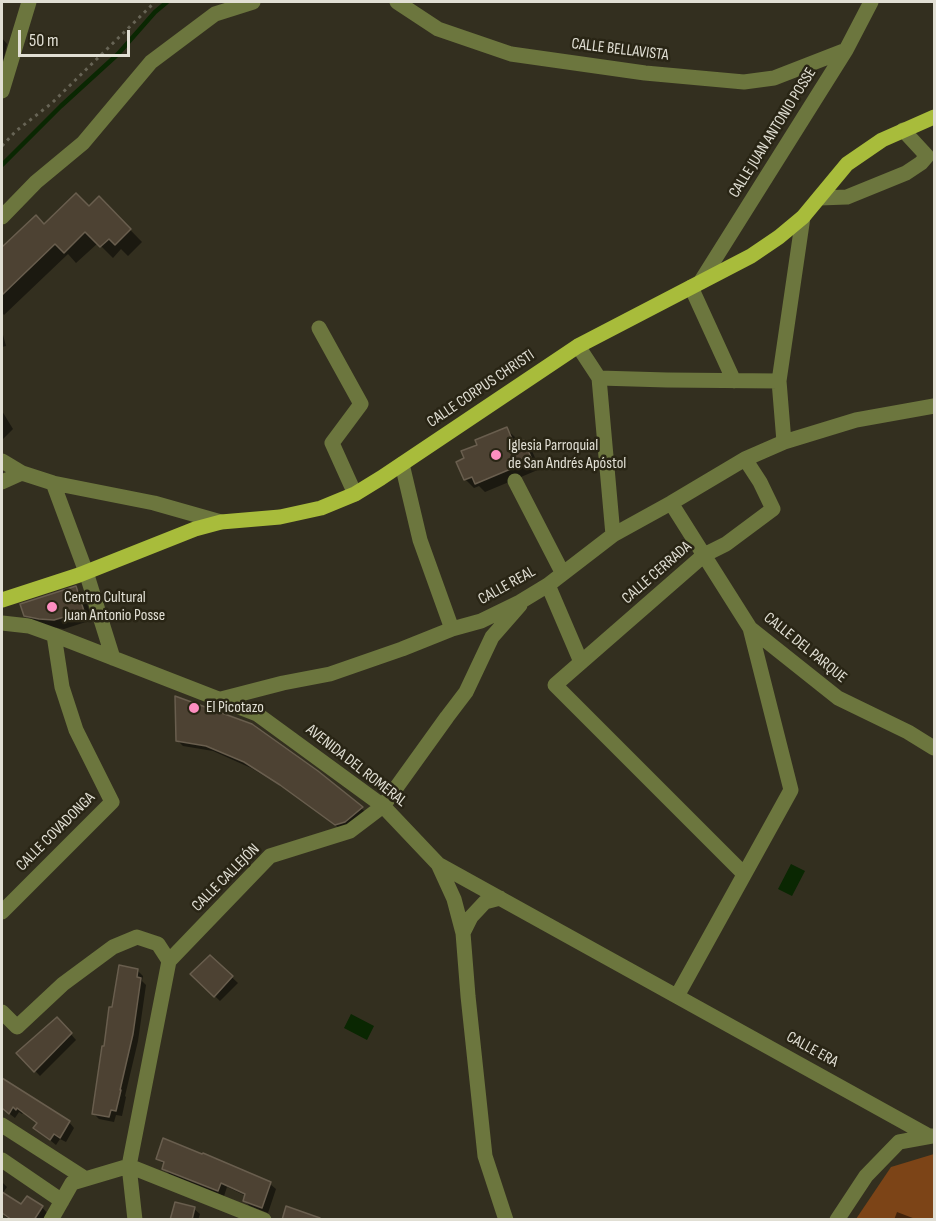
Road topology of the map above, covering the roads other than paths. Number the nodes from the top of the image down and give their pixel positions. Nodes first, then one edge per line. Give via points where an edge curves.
1 (29, 2) edge
2 (253, 2) edge
3 (397, 2) edge
4 (871, 2) edge
5 (846, 50) junction
6 (2, 90) edge
7 (934, 117) edge
8 (903, 130) junction
9 (932, 158) edge
10 (819, 198) junction
11 (803, 216) junction
12 (2, 217) edge
13 (696, 284) junction
14 (319, 328) dead end
15 (578, 346) junction
16 (599, 378) junction
17 (735, 381) junction
18 (779, 381) junction
19 (934, 406) edge
20 (784, 442) junction
21 (746, 459) junction
22 (2, 461) edge
23 (402, 464) junction
24 (22, 473) junction
25 (515, 481) dead end
26 (2, 482) edge
27 (53, 483) junction
28 (355, 494) junction
29 (672, 503) junction
30 (171, 508) junction
31 (221, 522) junction
32 (182, 534) junction
33 (613, 535) junction
34 (704, 555) junction
35 (86, 572) junction
36 (562, 572) junction
37 (548, 585) junction
38 (526, 598) junction
39 (2, 600) edge
40 (3, 619) edge
41 (750, 628) junction
42 (452, 629) junction
43 (54, 635) junction
44 (113, 657) junction
45 (581, 662) junction
46 (220, 699) junction
47 (934, 748) edge
48 (382, 806) junction
49 (438, 864) junction
50 (744, 874) junction
51 (500, 898) junction
52 (2, 912) edge
53 (464, 933) junction
54 (170, 961) junction
55 (676, 996) junction
56 (2, 1012) edge
57 (2, 1125) edge
58 (932, 1136) edge
59 (2, 1160) edge
60 (129, 1166) junction
61 (86, 1179) junction
62 (62, 1201) junction
63 (51, 1220) edge
64 (135, 1220) edge
65 (264, 1220) edge
66 (506, 1220) edge
67 (837, 1220) edge

1 - 6 street
2 - 12 street via 216,14 151,62 83,143
3 - 5 street, CALLE BELLAVISTA via 438,29 511,54 645,73 744,82 774,78
4 - 5 street, CALLE JUAN ANTONIO POSSE
5 - 13 street, CALLE JUAN ANTONIO POSSE
7 - 8 main road, CALLE CORPUS CHRISTI
8 - 9 street
8 - 10 main road, CALLE CORPUS CHRISTI via 847,164
9 - 10 street via 847,197
10 - 11 main road, CALLE CORPUS CHRISTI
11 - 13 main road, CALLE CORPUS CHRISTI via 770,243
11 - 18 street
13 - 15 main road, CALLE CORPUS CHRISTI
13 - 17 street
14 - 28 street via 361,404 332,443
15 - 16 street
15 - 23 main road, CALLE CORPUS CHRISTI
16 - 17 street
16 - 33 street
17 - 18 street
18 - 20 street
19 - 20 street, CALLE REAL via 856,420
20 - 21 street, CALLE REAL
21 - 29 street, CALLE REAL
21 - 34 street, CALLE CERRADA via 773,509 726,544
22 - 24 street
23 - 28 main road, CALLE CORPUS CHRISTI
23 - 42 street via 420,540
24 - 26 street
24 - 27 street
25 - 36 street
27 - 30 street
27 - 35 street
28 - 31 main road, CALLE CORPUS CHRISTI via 321,508 280,517
29 - 33 street, CALLE REAL
29 - 34 street, CALLE DEL PARQUE
30 - 31 street
30 - 32 street
31 - 32 main road, CALLE CORPUS CHRISTI
32 - 35 main road, CALLE CORPUS CHRISTI
33 - 36 street, CALLE REAL
34 - 41 street, CALLE DEL PARQUE
34 - 45 street, CALLE CERRADA
35 - 39 main road, CALLE CORPUS CHRISTI
35 - 44 street
36 - 37 street, CALLE REAL
37 - 38 street, CALLE REAL
37 - 45 street
38 - 42 street, CALLE REAL via 481,621
38 - 48 street, CALLE CALLEJÓN via 492,637 466,692
40 - 43 street, AVENIDA DEL ROMERAL
41 - 47 street, CALLE DEL PARQUE via 838,698
41 - 50 street via 791,790
42 - 46 street, CALLE REAL via 330,674
43 - 44 street, AVENIDA DEL ROMERAL
43 - 52 street, CALLE COVADONGA via 62,687 76,730 112,802
44 - 46 street, AVENIDA DEL ROMERAL
45 - 50 street, CALLE CERRADA via 555,685
46 - 48 street, AVENIDA DEL ROMERAL via 257,714
48 - 49 street, AVENIDA DEL ROMERAL
48 - 54 street, CALLE CALLEJÓN via 350,831 270,855
49 - 51 street, CALLE ERA
49 - 53 street, AVENIDA DEL ROMERAL
50 - 55 street
51 - 53 street via 485,902 471,917
51 - 55 street, CALLE ERA
53 - 66 street, AVENIDA DEL ROMERAL via 485,1156
54 - 56 street via 158,944 137,937 113,947 63,984 17,1027
54 - 60 street
55 - 58 street, CALLE ERA
57 - 61 street
58 - 67 street via 899,1142 866,1176
59 - 62 street
60 - 61 street
60 - 64 street
60 - 65 street
61 - 62 street via 72,1183
62 - 63 street

